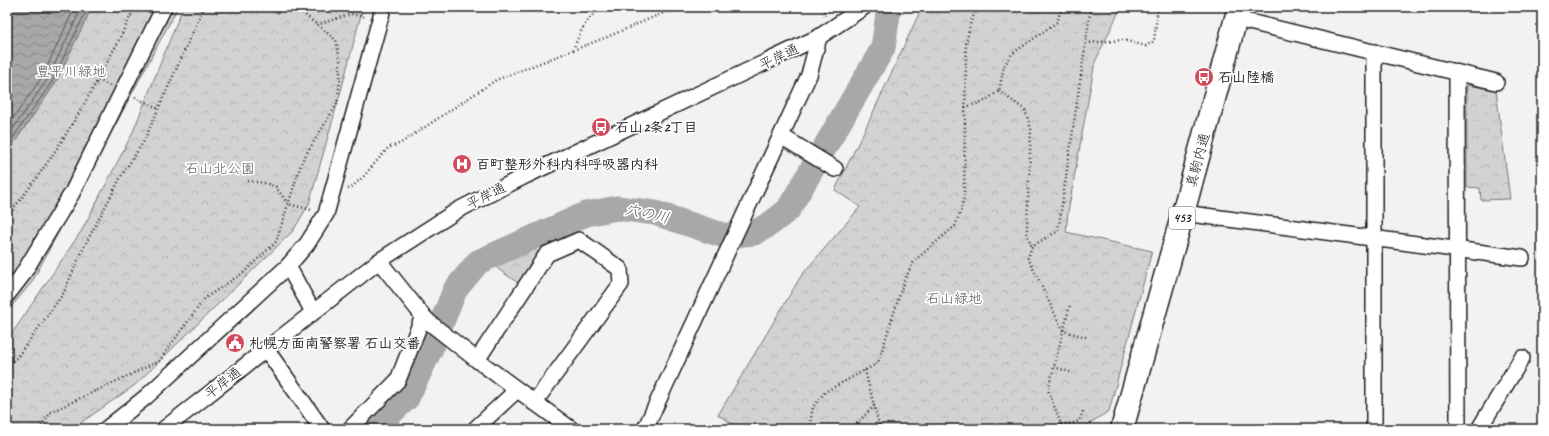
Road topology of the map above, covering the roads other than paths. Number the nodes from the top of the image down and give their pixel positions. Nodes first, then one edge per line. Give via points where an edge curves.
1 (164, 7) edge
2 (864, 7) edge
3 (384, 11) edge
4 (1238, 13) edge
5 (819, 38) junction
6 (1374, 52) junction
7 (1457, 72) junction
8 (1496, 82) dead end
9 (781, 136) junction
10 (835, 169) dead end
11 (1183, 213) junction
12 (1375, 238) junction
13 (1458, 250) junction
14 (1522, 258) dead end
15 (379, 260) junction
16 (288, 266) junction
17 (7, 296) edge
18 (313, 312) junction
19 (427, 320) junction
20 (266, 349) junction
21 (1522, 358) dead end
22 (477, 360) junction
23 (517, 390) junction
24 (534, 403) junction
25 (106, 429) edge
26 (164, 429) edge
27 (322, 429) edge
28 (350, 429) edge
29 (475, 429) edge
30 (571, 429) edge
31 (645, 429) edge
32 (1122, 429) edge
33 (1374, 429) edge
34 (1458, 429) edge
35 (1479, 429) edge

1 - 17 street via 72,193
2 - 5 street, 平岸通
3 - 16 street via 326,214 307,244
4 - 6 street
4 - 11 highway, 真駒内通 / 453
5 - 9 street via 809,75
5 - 15 street, 平岸通 via 465,206
6 - 7 street
6 - 12 street
7 - 8 street
7 - 13 street
9 - 10 street
9 - 31 street
11 - 12 street
11 - 32 highway, 真駒内通 / 453
12 - 13 street
12 - 33 street
13 - 14 street
13 - 34 street
15 - 18 street, 平岸通
15 - 19 street
16 - 18 street
16 - 25 street via 146,397
18 - 20 street, 平岸通
19 - 22 street
19 - 28 street via 398,380
20 - 26 street, 平岸通
20 - 27 street
21 - 35 street
22 - 23 street
22 - 24 street via 547,254 579,240 620,269 621,284
23 - 24 street
23 - 29 street
24 - 30 street

